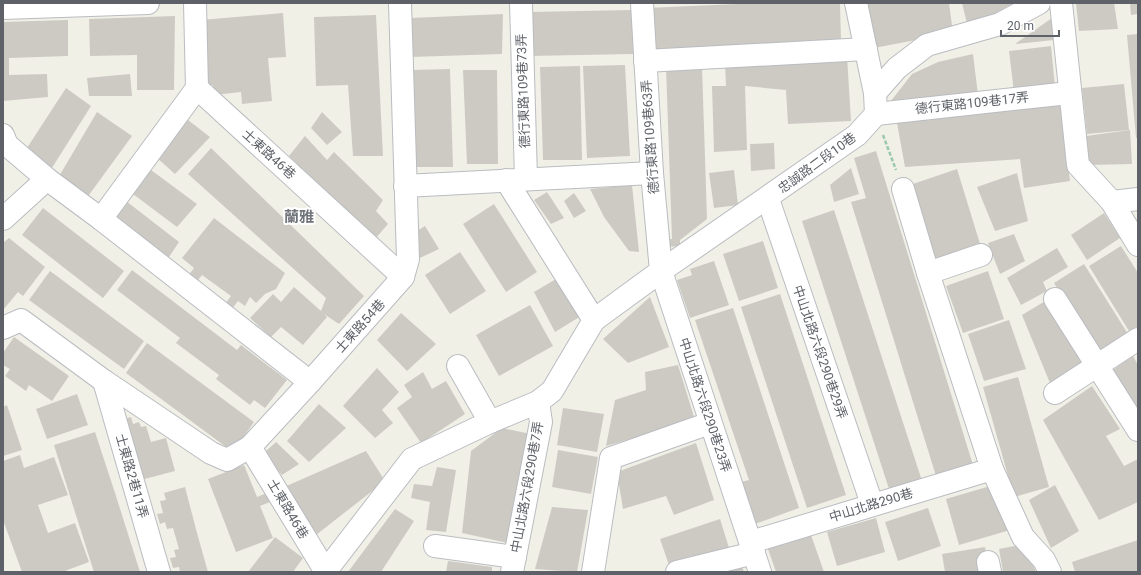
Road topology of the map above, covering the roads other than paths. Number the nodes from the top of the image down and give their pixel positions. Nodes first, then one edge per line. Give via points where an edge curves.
1 (148, 3) edge
2 (195, 3) edge
3 (400, 3) edge
4 (521, 3) edge
5 (642, 3) edge
6 (856, 3) edge
7 (1039, 3) edge
8 (1061, 3) edge
9 (86, 4) edge
10 (3, 8) edge
11 (866, 49) junction
12 (645, 61) junction
13 (197, 88) junction
14 (1069, 93) junction
15 (876, 103) junction
16 (3, 135) edge
17 (652, 173) junction
18 (47, 179) junction
19 (516, 180) junction
20 (405, 186) junction
21 (903, 189) road end
22 (768, 199) junction
23 (1138, 199) edge
24 (1112, 202) junction
25 (3, 219) edge
26 (101, 219) junction
27 (1138, 245) edge
28 (981, 255) dead end
29 (661, 271) junction
30 (928, 273) junction
31 (403, 277) junction
32 (1055, 299) dead end
33 (594, 320) junction
34 (3, 328) edge
35 (1138, 339) edge
36 (458, 366) dead end
37 (1098, 366) junction
38 (104, 381) junction
39 (310, 382) junction
40 (1055, 393) dead end
41 (538, 402) junction
42 (490, 422) junction
43 (710, 423) junction
44 (1138, 430) edge
45 (250, 447) junction
46 (992, 469) junction
47 (872, 504) junction
48 (435, 546) dead end
49 (754, 551) edge
50 (514, 564) edge
51 (159, 572) edge
52 (326, 572) edge
53 (593, 572) edge
54 (677, 572) edge
55 (1050, 572) edge

1 - 9 street
2 - 13 street
3 - 20 street, 士東路54巷
4 - 19 street, 德行東路109巷73弄
5 - 12 street, 德行東路109巷63弄
6 - 11 street
7 - 15 street, 忠誠路二段10巷 via 1000,24 927,45 897,68
8 - 14 street
9 - 10 street
11 - 12 street
11 - 15 street
12 - 17 street, 德行東路109巷63弄
13 - 26 street
13 - 31 street, 士東路46巷
14 - 15 street, 德行東路109巷17弄
14 - 24 street via 1078,165
15 - 22 street, 忠誠路二段10巷 via 857,135
16 - 18 street via 7,145
17 - 19 street
17 - 29 street, 德行東路109巷63弄
18 - 25 street
18 - 26 street
19 - 20 street
19 - 33 street
20 - 31 street, 士東路54巷 via 408,259
21 - 30 street
22 - 29 street, 忠誠路二段10巷
22 - 47 street, 中山北路六段290巷29弄
23 - 24 street
24 - 27 street
26 - 39 street
28 - 30 street
29 - 33 street, 中山北路六段290巷7弄
29 - 43 street, 中山北路六段290巷23弄
30 - 46 street
31 - 39 street, 士東路54巷
32 - 37 street
33 - 41 street, 中山北路六段290巷7弄 via 552,391
34 - 38 street via 21,320
35 - 37 street
36 - 42 street
37 - 40 street
37 - 44 street
38 - 45 street via 214,455 227,460
38 - 51 street, 士東路2巷11弄
39 - 45 street
41 - 42 street, 中山北路六段290巷7弄
41 - 50 street, 中山北路六段290巷7弄 via 541,422
42 - 52 street, 中山北路六段290巷7弄 via 412,459
43 - 49 street, 中山北路六段290巷23弄
43 - 53 street via 611,458
45 - 52 street, 士東路46巷
46 - 47 street, 中山北路290巷
46 - 55 street via 1022,537 1044,560
47 - 49 street, 中山北路290巷
48 - 50 street
49 - 54 street, 中山北路290巷

